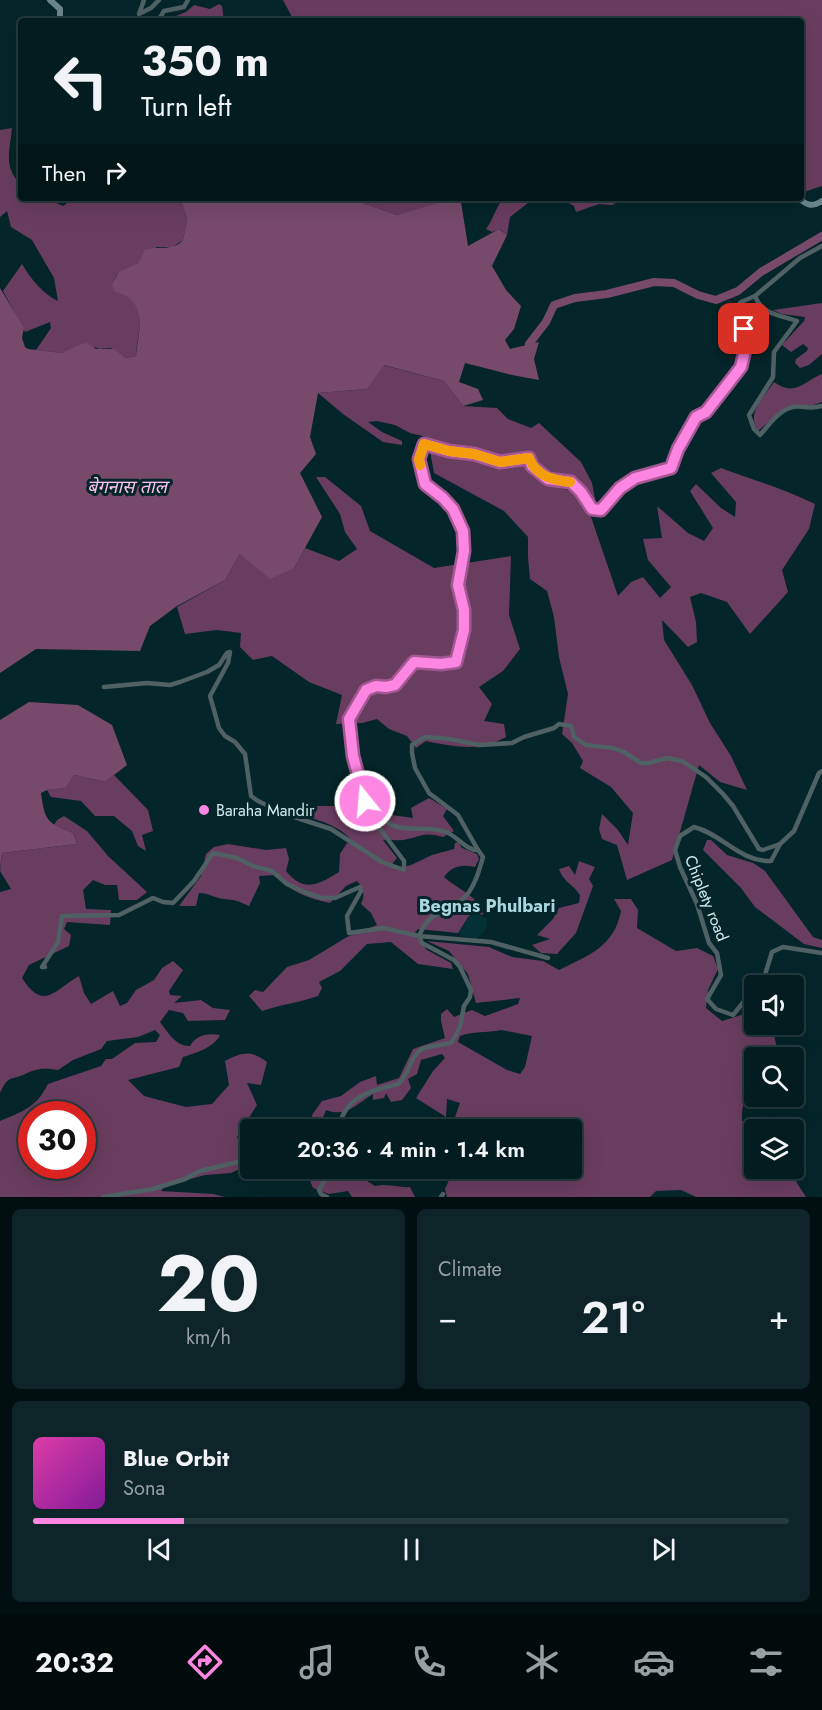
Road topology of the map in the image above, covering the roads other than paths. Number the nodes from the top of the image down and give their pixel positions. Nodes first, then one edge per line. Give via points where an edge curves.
1 (50, 0) edge
2 (144, 0) edge
3 (159, 0) edge
4 (188, 0) edge
5 (60, 18) edge
6 (160, 18) edge
7 (802, 201) edge
8 (822, 201) edge
9 (822, 246) edge
10 (755, 296) junction
11 (822, 406) edge
12 (104, 687) dead end
13 (822, 771) edge
14 (366, 803) junction
15 (780, 844) junction
16 (478, 850) junction
17 (419, 936) junction
18 (822, 953) edge
19 (548, 958) dead end
20 (45, 967) dead end
21 (765, 975) edge
22 (744, 1002) edge
23 (341, 1119) edge
24 (240, 1162) edge
25 (325, 1179) edge
26 (103, 1197) edge
27 (327, 1197) edge

1 - 5 main road via 60,9
2 - 3 street via 139,14
4 - 6 street via 184,7 165,11
7 - 8 main road via 811,205
9 - 10 street via 800,258
10 - 11 street via 765,310 796,321 774,352 773,378 749,416 754,429 760,435 793,407
10 - 14 street via 735,309 744,329 741,367 706,412 696,417 671,468 635,478 601,510 592,509 571,482 548,479 532,466 529,458 500,462 424,444 419,459 425,484 453,509 463,531 458,585 464,630 456,662 414,662 395,685 376,686 360,698 349,719 353,756
12 - 14 street via 170,685 207,672 230,652 210,696 219,728 245,754 251,796 285,814 331,829 382,862 404,870 404,861 369,814
13 - 15 street, Chiplety road via 794,831
14 - 16 street via 383,820 398,827 441,830
15 - 16 street via 759,849 723,794 682,760 667,758 641,763 613,748 586,745 574,737 571,726 559,724 497,745 424,737 412,745 415,768 429,793 458,815
15 - 22 street, Chiplety road via 771,861 763,861 734,850 707,830 694,827 681,836 675,850 709,943 717,953 721,975 707,999 716,1009 733,1016
16 - 17 street via 482,859 468,893 428,919
17 - 19 street via 490,942
17 - 20 street via 384,928 349,933 346,916 360,887 335,898 322,898 288,884 273,871 213,853 173,903 153,898 118,915 62,916 58,942 42,966
17 - 23 street via 422,943 454,960 468,983 471,994 460,1027 450,1044 418,1051 398,1084 366,1092 349,1105
18 - 21 street, Chiplety road via 783,947 772,952
24 - 26 street via 153,1189
25 - 27 street via 319,1190

